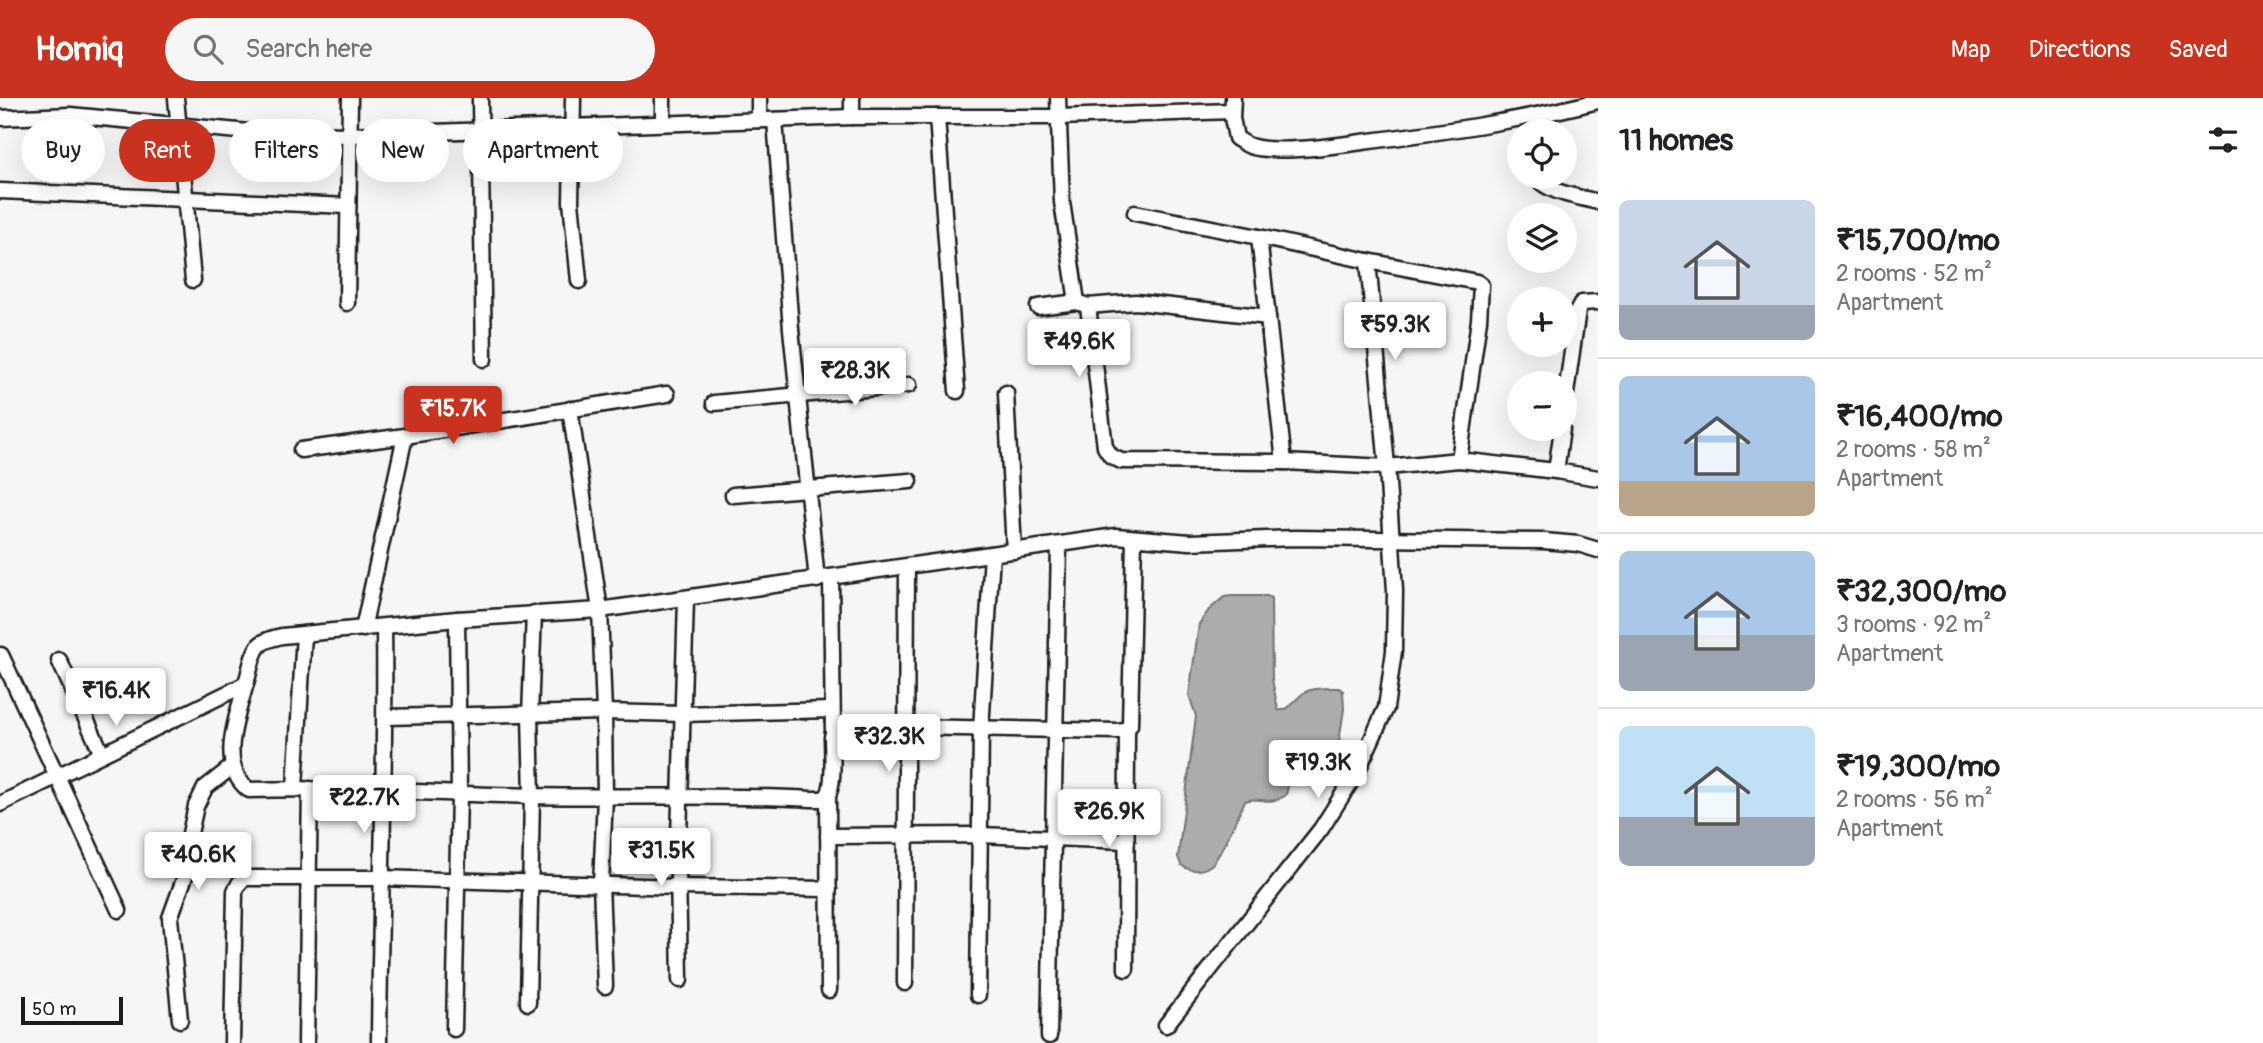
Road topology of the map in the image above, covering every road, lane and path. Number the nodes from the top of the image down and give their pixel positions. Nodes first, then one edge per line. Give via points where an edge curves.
1 (176, 98) edge
2 (350, 98) edge
3 (480, 98) edge
4 (573, 98) edge
5 (663, 98) edge
6 (759, 98) edge
7 (852, 98) edge
8 (1058, 98) edge
9 (1598, 101) edge
10 (1233, 104) edge
11 (852, 117) junction
12 (937, 117) junction
13 (1058, 117) junction
14 (0, 118) edge
15 (178, 119) edge
16 (480, 119) edge
17 (573, 119) edge
18 (1545, 119) edge
19 (119, 120) edge
20 (759, 120) junction
21 (775, 120) junction
22 (663, 123) junction
23 (623, 124) edge
24 (1507, 126) edge
25 (215, 129) edge
26 (463, 131) edge
27 (348, 135) junction
28 (183, 182) edge
29 (481, 182) edge
30 (572, 182) edge
31 (1552, 189) edge
32 (0, 191) edge
33 (185, 200) junction
34 (1598, 202) edge
35 (348, 206) junction
36 (1135, 213) dead end
37 (1259, 237) junction
38 (1368, 261) junction
39 (193, 279) dead end
40 (579, 281) dead end
41 (1598, 302) edge
42 (348, 303) dead end
43 (1083, 304) junction
44 (1038, 307) dead end
45 (1268, 317) junction
46 (484, 359) dead end
47 (1569, 371) edge
48 (909, 385) dead end
49 (957, 391) dead end
50 (1006, 393) dead end
51 (667, 394) dead end
52 (798, 396) junction
53 (715, 403) dead end
54 (570, 409) junction
55 (405, 436) junction
56 (1560, 441) edge
57 (301, 450) dead end
58 (1459, 460) junction
59 (1284, 462) junction
60 (1387, 467) junction
61 (1556, 471) junction
62 (1598, 478) edge
63 (911, 481) dead end
64 (807, 488) junction
65 (733, 495) dead end
66 (1134, 538) junction
67 (1390, 541) junction
68 (1059, 545) junction
69 (1598, 550) edge
70 (1014, 551) junction
71 (992, 554) junction
72 (907, 566) junction
73 (824, 579) junction
74 (686, 599) junction
75 (600, 610) junction
76 (534, 613) junction
77 (457, 619) junction
78 (384, 627) junction
79 (363, 629) junction
80 (304, 634) junction
81 (1, 655) edge
82 (59, 660) dead end
83 (246, 684) junction
84 (832, 710) junction
85 (604, 712) junction
86 (683, 714) junction
87 (530, 715) junction
88 (458, 716) junction
89 (386, 717) junction
90 (907, 727) junction
91 (981, 729) junction
92 (1127, 729) junction
93 (1053, 731) junction
94 (833, 733) junction
95 (102, 754) junction
96 (233, 766) junction
97 (57, 776) junction
98 (295, 788) junction
99 (310, 789) junction
100 (384, 792) junction
101 (459, 794) junction
102 (828, 795) junction
103 (532, 796) junction
104 (681, 796) junction
105 (605, 797) junction
106 (0, 804) edge
107 (980, 835) junction
108 (828, 836) junction
109 (906, 836) junction
110 (1054, 839) junction
111 (1127, 841) junction
112 (308, 877) junction
113 (380, 878) junction
114 (456, 880) junction
115 (529, 882) junction
116 (601, 884) junction
117 (679, 887) junction
118 (829, 889) junction
119 (119, 910) dead end
120 (1126, 969) dead end
121 (680, 980) dead end
122 (905, 983) dead end
123 (605, 986) dead end
124 (829, 990) dead end
125 (978, 995) dead end
126 (528, 1003) dead end
127 (180, 1020) dead end
128 (1166, 1025) dead end
129 (454, 1029) dead end
130 (1049, 1036) dead end
131 (232, 1043) edge
132 (306, 1043) edge
133 (379, 1043) edge

1 - 15 street
2 - 27 street
3 - 16 street
4 - 17 street
5 - 22 street
6 - 20 street
7 - 11 street
8 - 13 street
9 - 18 street
10 - 13 street
10 - 24 street via 1236,138 1251,146 1273,148 1318,148
11 - 12 street
11 - 21 street
12 - 13 street
12 - 49 street
13 - 43 street via 1062,202
14 - 19 street via 70,115
20 - 21 street
20 - 22 street
21 - 52 street
22 - 23 street
25 - 27 street
26 - 27 street
27 - 35 street
28 - 33 street
29 - 46 street
30 - 40 street
31 - 34 street
32 - 33 street
33 - 35 street
33 - 39 street
35 - 42 street
36 - 37 street
37 - 38 street
37 - 45 street
38 - 58 street via 1481,285
38 - 60 street
41 - 47 street via 1582,303 1578,310
43 - 44 street
43 - 45 street via 1136,302
43 - 59 street via 1105,447 1111,456 1121,461
45 - 59 street
48 - 52 street
50 - 70 street
51 - 54 street
52 - 53 street
52 - 64 street
54 - 55 street
54 - 75 street
55 - 57 street
55 - 79 street
56 - 61 street
58 - 60 street
58 - 61 street
59 - 60 street
60 - 67 street
61 - 62 street
63 - 64 street
64 - 65 street
64 - 73 street
66 - 67 street
66 - 68 street via 1116,536
66 - 92 street
67 - 69 street via 1544,541
67 - 128 street via 1394,651 1386,708 1357,772 1321,829
68 - 70 street
68 - 93 street
70 - 71 street
71 - 72 street
71 - 91 street
72 - 73 street
72 - 90 street
73 - 74 street
73 - 84 street
74 - 75 street
74 - 86 street
75 - 76 street
75 - 85 street
76 - 77 street
76 - 87 street
77 - 78 street
77 - 88 street
78 - 79 street
78 - 89 street
79 - 80 street
80 - 83 street via 282,636 258,647
80 - 98 street
81 - 97 street
82 - 95 street
83 - 95 street
83 - 96 street via 235,716
84 - 86 street
84 - 94 street
85 - 86 street
85 - 87 street
85 - 105 street
86 - 104 street
87 - 88 street
87 - 103 street
88 - 89 street
88 - 101 street
89 - 100 street
90 - 91 street
90 - 94 street
90 - 109 street
91 - 93 street
91 - 107 street
92 - 93 street
92 - 111 street
93 - 110 street
94 - 102 street
95 - 97 street
96 - 98 street via 249,790
96 - 127 street via 205,788 195,806 188,868 170,918
97 - 106 street
97 - 119 street
98 - 99 street
99 - 100 street
99 - 112 street
100 - 101 street
100 - 113 street
101 - 103 street
101 - 114 street
102 - 104 street via 811,799
102 - 108 street
103 - 105 street
103 - 115 street
104 - 105 street
104 - 117 street
105 - 116 street
107 - 109 street
107 - 110 street
107 - 125 street
108 - 109 street
108 - 118 street
109 - 122 street
110 - 111 street
110 - 130 street
111 - 120 street
112 - 113 street
112 - 131 street via 245,878 235,891
112 - 132 street
113 - 114 street
113 - 133 street
114 - 115 street
114 - 129 street
115 - 116 street
115 - 126 street
116 - 117 street
116 - 123 street
117 - 118 street
117 - 121 street
118 - 124 street

